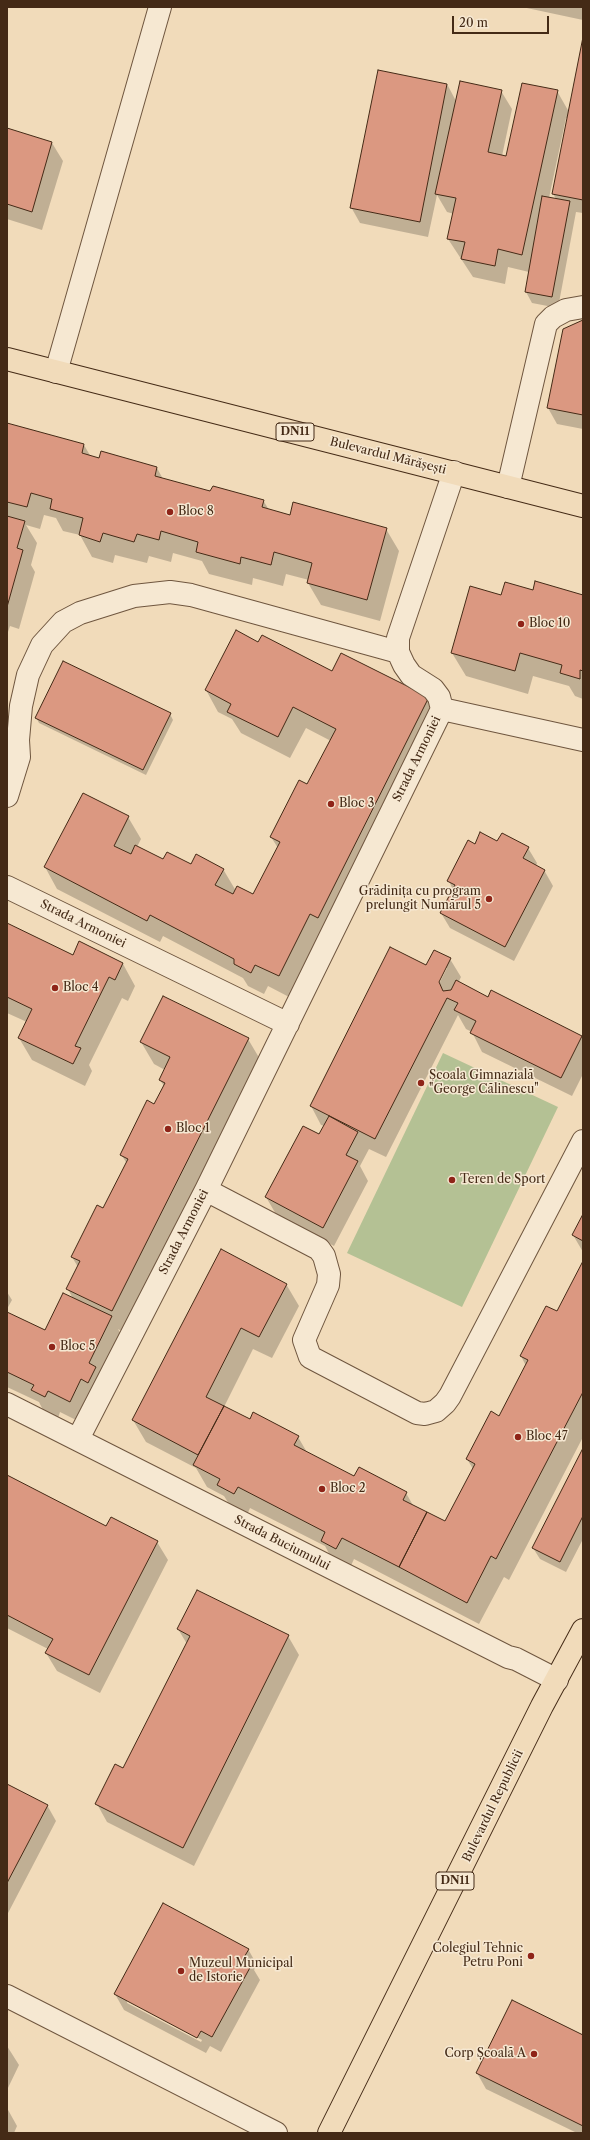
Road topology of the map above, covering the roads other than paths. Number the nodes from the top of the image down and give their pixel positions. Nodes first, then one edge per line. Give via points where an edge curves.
1 (160, 7) edge
2 (583, 307) edge
3 (7, 359) edge
4 (56, 372) junction
5 (454, 472) junction
6 (508, 487) junction
7 (583, 506) edge
8 (398, 652) junction
9 (442, 709) junction
10 (583, 740) edge
11 (7, 796) edge
12 (7, 887) edge
13 (288, 1024) junction
14 (583, 1141) edge
15 (206, 1190) junction
16 (7, 1404) edge
17 (78, 1439) junction
18 (583, 1630) edge
19 (557, 1680) junction
20 (7, 1996) edge
21 (276, 2133) edge
22 (329, 2133) edge

1 - 4 street
2 - 6 street via 566,310 546,324
3 - 4 main road, Bulevardul Mărășești / DN11
4 - 5 main road, Bulevardul Mărășești / DN11
5 - 6 main road, Bulevardul Mărășești / DN11
5 - 8 street via 398,638
6 - 7 main road, Bulevardul Mărășești / DN11
8 - 9 street, Strada Armoniei via 412,674 433,689
8 - 11 street via 191,595 170,592 134,596 80,613 63,622 42,645 28,675 21,706 19,757
9 - 10 street
9 - 13 street, Strada Armoniei
12 - 13 street, Strada Armoniei
13 - 15 street, Strada Armoniei
14 - 15 street via 450,1396 436,1411 425,1414 417,1413 310,1357 304,1340 328,1285 329,1274 324,1256 318,1249
15 - 17 street, Strada Armoniei
16 - 17 street, Strada Buciumului
17 - 19 street, Strada Buciumului via 508,1658 516,1659
18 - 19 main road, Bulevardul Republicii / DN11
19 - 22 main road, Bulevardul Republicii / DN11
20 - 21 street

